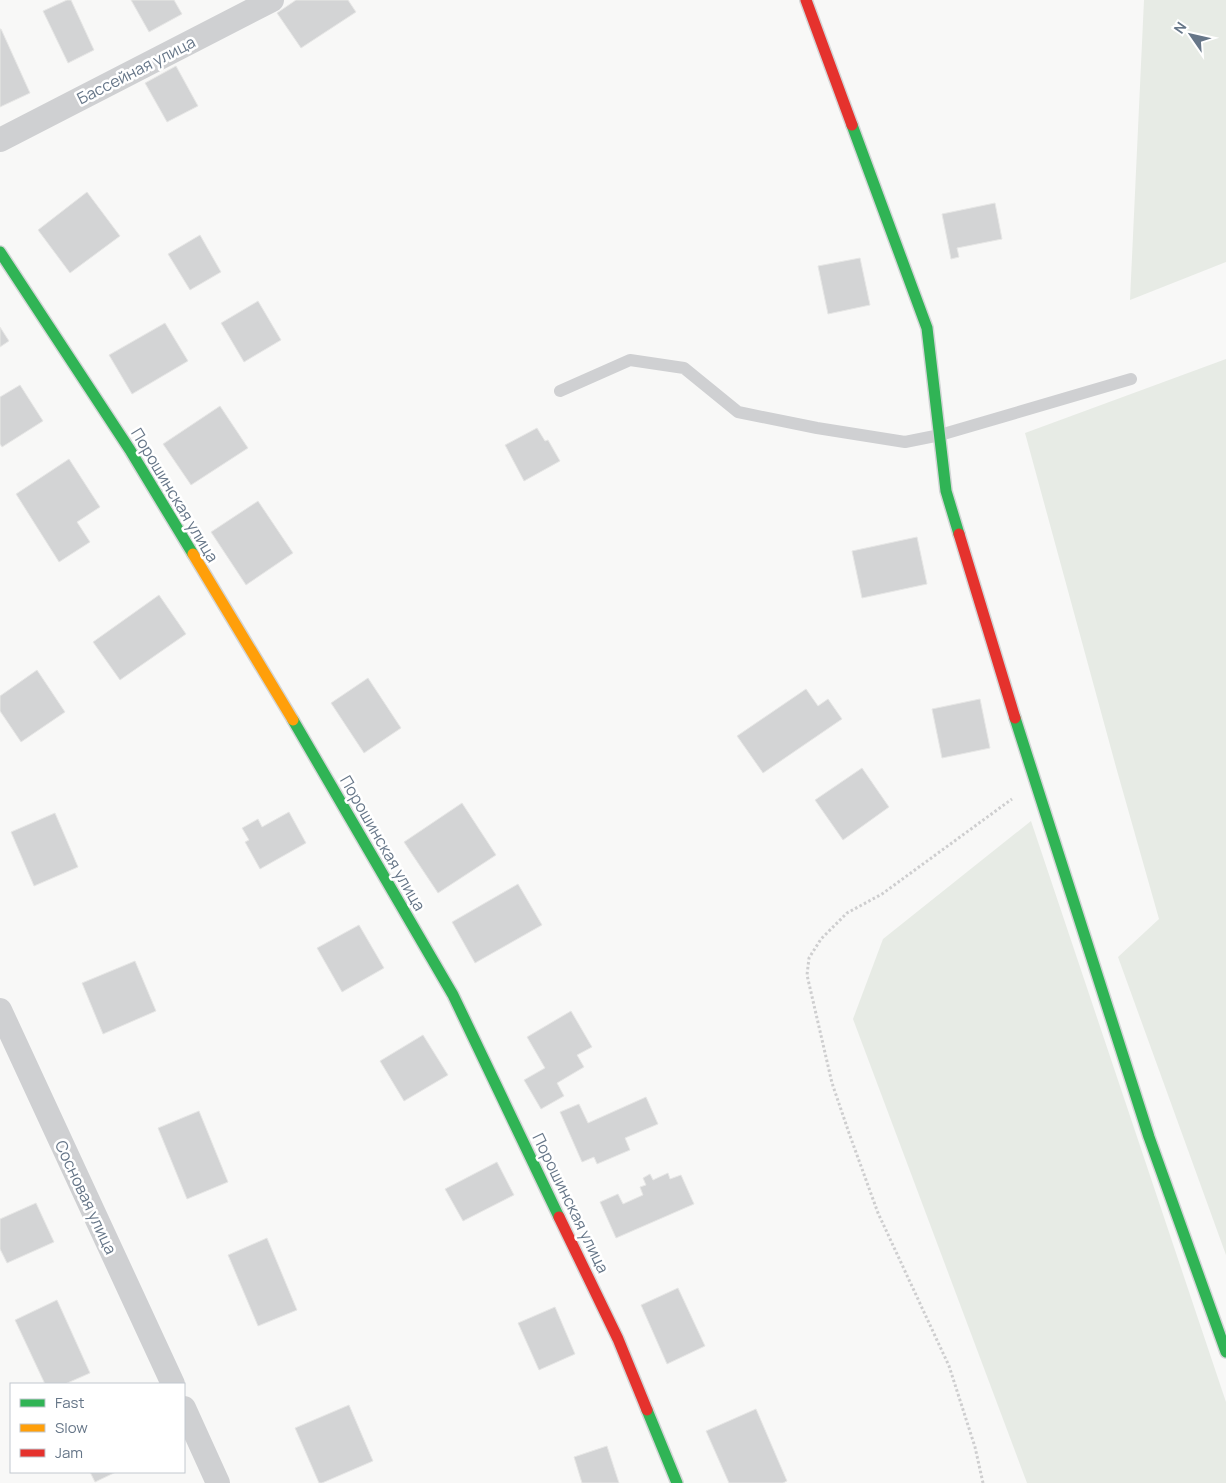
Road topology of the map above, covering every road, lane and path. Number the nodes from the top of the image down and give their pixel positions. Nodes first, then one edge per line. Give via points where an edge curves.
1 (272, 0) edge
2 (806, 0) edge
3 (0, 140) edge
4 (0, 252) edge
5 (1131, 379) dead end
6 (560, 391) dead end
7 (940, 435) junction
8 (1035, 782) junction
9 (0, 1010) edge
10 (1226, 1352) edge
11 (173, 1383) edge
12 (185, 1410) edge
13 (218, 1483) edge
14 (677, 1483) edge
15 (983, 1483) edge

1 - 3 street, Бассейная улица
2 - 7 street via 926,328
4 - 14 street, Порошинская улица via 130,450 280,697 454,995 618,1339
5 - 7 lane
6 - 7 lane via 630,360 684,368 738,412 905,442
7 - 8 street via 946,490
8 - 10 street via 1149,1138
8 - 15 path via 882,894 847,913 821,939 809,958 807,975 832,1083 849,1133 878,1214 949,1366
9 - 11 street, Сосновая улица
12 - 13 street

